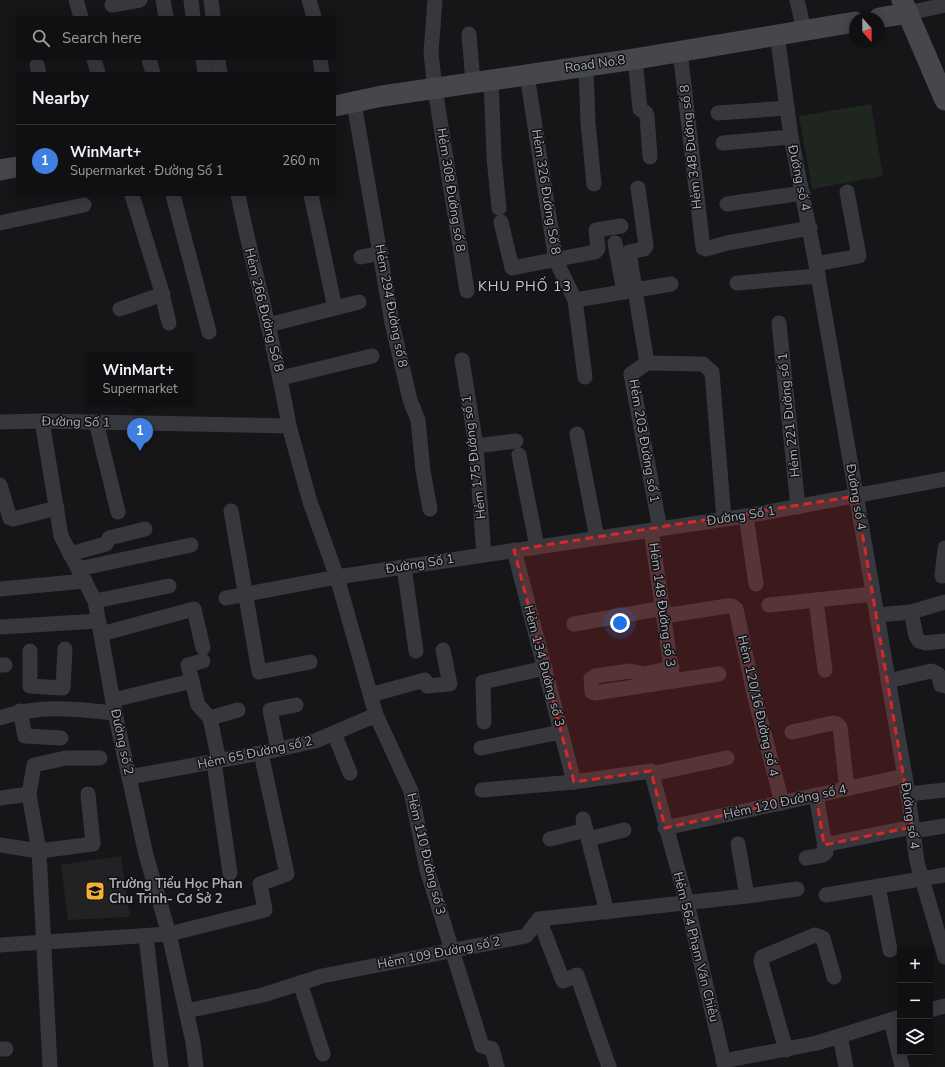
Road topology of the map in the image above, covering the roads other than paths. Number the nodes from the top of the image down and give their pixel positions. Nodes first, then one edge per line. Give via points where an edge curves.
1 (76, 0) edge
2 (140, 0) edge
3 (163, 0) edge
4 (191, 0) edge
5 (211, 0) edge
6 (309, 0) edge
7 (435, 0) edge
8 (797, 0) edge
9 (112, 5) dead end
10 (945, 5) edge
11 (905, 7) edge
12 (885, 15) edge
13 (81, 16) edge
14 (166, 16) edge
15 (193, 16) edge
16 (213, 16) edge
17 (314, 16) edge
18 (849, 23) edge
19 (804, 30) junction
20 (469, 34) dead end
21 (777, 34) junction
22 (680, 51) junction
23 (634, 59) junction
24 (94, 60) edge
25 (149, 60) edge
26 (203, 60) edge
27 (218, 60) edge
28 (320, 60) edge
29 (586, 66) junction
30 (98, 72) edge
31 (153, 72) edge
32 (205, 72) edge
33 (220, 72) edge
34 (322, 72) edge
35 (527, 75) junction
36 (482, 81) junction
37 (435, 89) junction
38 (945, 100) edge
39 (345, 104) edge
40 (787, 108) junction
41 (718, 113) dead end
42 (791, 136) junction
43 (723, 143) dead end
44 (650, 157) dead end
45 (16, 167) edge
46 (0, 170) edge
47 (594, 184) dead end
48 (638, 188) dead end
49 (847, 192) dead end
50 (803, 193) junction
51 (132, 196) edge
52 (173, 196) edge
53 (238, 196) edge
54 (311, 196) edge
55 (727, 204) dead end
56 (84, 205) dead end
57 (0, 223) edge
58 (621, 226) dead end
59 (810, 228) junction
60 (615, 243) dead end
61 (381, 253) junction
62 (361, 257) dead end
63 (556, 261) junction
64 (817, 270) junction
65 (737, 283) dead end
66 (671, 284) dead end
67 (467, 291) dead end
68 (629, 291) junction
69 (163, 294) junction
70 (575, 300) junction
71 (359, 302) dead end
72 (335, 308) junction
73 (120, 309) dead end
74 (169, 323) dead end
75 (780, 323) dead end
76 (268, 325) junction
77 (209, 332) dead end
78 (372, 356) dead end
79 (462, 360) dead end
80 (647, 363) junction
81 (585, 377) dead end
82 (281, 378) junction
83 (42, 421) junction
84 (0, 422) edge
85 (96, 422) junction
86 (289, 426) junction
87 (577, 434) dead end
88 (476, 446) junction
89 (945, 479) edge
90 (0, 485) edge
91 (856, 496) junction
92 (798, 507) junction
93 (56, 508) junction
94 (430, 509) dead end
95 (231, 511) dead end
96 (118, 512) dead end
97 (746, 516) junction
98 (724, 519) junction
99 (145, 528) dead end
100 (656, 529) junction
101 (597, 538) junction
102 (191, 545) dead end
103 (537, 547) junction
104 (945, 548) edge
105 (514, 550) junction
106 (70, 554) junction
107 (484, 555) junction
108 (404, 567) junction
109 (82, 575) junction
110 (942, 576) dead end
111 (337, 577) junction
112 (756, 584) dead end
113 (169, 586) dead end
114 (0, 589) edge
115 (873, 594) junction
116 (245, 595) junction
117 (226, 598) dead end
118 (95, 601) junction
119 (816, 602) junction
120 (945, 602) edge
121 (769, 605) dead end
122 (663, 612) junction
123 (911, 612) junction
124 (876, 615) junction
125 (574, 624) dead end
126 (0, 627) edge
127 (100, 627) junction
128 (945, 641) edge
129 (64, 649) dead end
130 (443, 650) dead end
131 (30, 651) dead end
132 (416, 651) dead end
133 (310, 662) dead end
134 (545, 668) junction
135 (825, 670) dead end
136 (719, 674) dead end
137 (192, 681) junction
138 (888, 681) junction
139 (945, 686) edge
140 (63, 688) junction
141 (370, 695) junction
142 (296, 705) dead end
143 (114, 706) junction
144 (62, 708) junction
145 (238, 710) dead end
146 (20, 711) junction
147 (376, 715) junction
148 (0, 718) edge
149 (210, 718) junction
150 (484, 722) dead end
151 (561, 732) junction
152 (792, 732) dead end
153 (334, 733) junction
154 (61, 738) dead end
155 (481, 748) dead end
156 (278, 749) junction
157 (261, 753) junction
158 (100, 758) dead end
159 (727, 758) dead end
160 (216, 762) junction
161 (350, 773) dead end
162 (651, 774) junction
163 (905, 776) junction
164 (130, 777) junction
165 (574, 782) junction
166 (847, 789) junction
167 (482, 790) dead end
168 (945, 790) edge
169 (29, 794) junction
170 (88, 794) dead end
171 (908, 794) junction
172 (816, 796) junction
173 (0, 798) edge
174 (782, 803) junction
175 (945, 826) edge
176 (665, 828) junction
177 (586, 829) junction
178 (912, 829) junction
179 (624, 830) dead end
180 (550, 839) dead end
181 (738, 844) dead end
182 (0, 845) edge
183 (824, 845) junction
184 (39, 851) junction
185 (806, 858) dead end
186 (230, 874) dead end
187 (945, 875) edge
188 (921, 879) junction
189 (878, 886) junction
190 (797, 889) dead end
191 (826, 895) dead end
192 (747, 896) junction
193 (687, 903) junction
194 (607, 912) junction
195 (539, 919) junction
196 (939, 921) edge
197 (169, 934) junction
198 (146, 936) junction
199 (45, 944) junction
200 (0, 945) edge
201 (451, 950) junction
202 (890, 950) dead end
203 (945, 957) edge
204 (834, 977) dead end
205 (300, 983) junction
206 (945, 1006) edge
207 (933, 1009) edge
208 (186, 1011) junction
209 (895, 1019) edge
210 (840, 1036) junction
211 (786, 1050) junction
212 (323, 1054) dead end
213 (724, 1064) edge
214 (50, 1067) edge
215 (161, 1067) edge
216 (196, 1067) edge
217 (497, 1067) edge
218 (609, 1067) edge
219 (846, 1067) edge
220 (902, 1067) edge

1 - 13 street
2 - 9 street
3 - 14 street
4 - 15 street
5 - 16 street
6 - 17 street
7 - 37 street, Hẻm 308 Đường số 8 via 431,53
8 - 19 street
10 - 11 street
11 - 12 street
11 - 38 street
18 - 19 street, Road No.8
19 - 21 street, Road No.8
20 - 36 street
21 - 22 street, Road No.8
21 - 40 street, Đường số 4
22 - 23 street, Road No.8
22 - 59 street, Hẻm 348 Đường số 8 via 703,248
23 - 29 street, Road No.8
23 - 44 street via 640,109 647,116
24 - 30 street
25 - 31 street
26 - 32 street
27 - 33 street
28 - 34 street
29 - 35 street, Road No.8
29 - 47 street
35 - 36 street, Road No.8
35 - 63 street, Hẻm 326 Đường Số 8
36 - 37 street, Road No.8
36 - 63 street via 500,215 512,268
37 - 39 street, Road No.8
37 - 67 street, Hẻm 308 Đường số 8
39 - 61 street, Hẻm 294 Đường số 8
40 - 41 street
40 - 42 street, Đường số 4
42 - 43 street
42 - 50 street, Đường số 4
45 - 46 street
48 - 68 street via 646,246 644,249 629,252
49 - 64 street via 859,256
50 - 55 street
50 - 59 street, Đường số 4
51 - 69 street
52 - 77 street
53 - 76 street, Hẻm 266 Đường Số 8
54 - 72 street
56 - 57 street
58 - 63 street via 596,230 596,252
59 - 64 street, Đường số 4
60 - 68 street
61 - 62 street
61 - 94 street, Hẻm 294 Đường số 8 via 392,323 410,400 418,420
63 - 70 street, Hẻm 326 Đường Số 8
64 - 65 street
64 - 91 street, Đường số 4
66 - 68 street
68 - 70 street
68 - 80 street, Hẻm 203 Đường số 1
69 - 73 street
69 - 74 street
70 - 81 street, Hẻm 326 Đường Số 8
71 - 72 street
72 - 76 street
75 - 92 street, Hẻm 221 Đường số 1
76 - 82 street, Hẻm 266 Đường Số 8
78 - 82 street
79 - 88 street, Hẻm 175 Đường số 1
80 - 98 street via 703,364 712,372
80 - 100 street, Hẻm 203 Đường số 1 via 631,374
82 - 86 street, Hẻm 266 Đường Số 8
83 - 84 street, Đường Số 1
83 - 85 street, Đường Số 1
83 - 93 street, Đường số 2
85 - 86 street, Đường Số 1
85 - 96 street
86 - 111 street via 310,502
87 - 101 street
88 - 103 street via 517,448
88 - 107 street, Hẻm 175 Đường số 1
89 - 91 street, Đường Số 1
90 - 93 street via 10,518
91 - 92 street, Đường Số 1
91 - 115 street, Đường số 4
92 - 97 street, Đường Số 1
93 - 106 street, Đường số 2 via 61,536
95 - 116 street
97 - 98 street, Đường Số 1
97 - 112 street
98 - 100 street, Đường Số 1
99 - 106 street via 109,538 106,544
100 - 101 street, Đường Số 1
100 - 122 street, Hẻm 148 Đường số 3
101 - 103 street, Đường Số 1
102 - 109 street
103 - 105 street, Đường Số 1
104 - 110 street
105 - 107 street, Đường Số 1
105 - 134 street, Hẻm 134 Đường số 3
106 - 109 street, Đường số 2
107 - 108 street, Đường Số 1
108 - 111 street, Đường Số 1
108 - 132 street
109 - 114 street
109 - 118 street, Đường số 2
111 - 116 street, Đường Số 1
111 - 141 street, Hẻm 110 Đường số 3
113 - 118 street
115 - 119 street
115 - 124 street, Đường số 4
116 - 117 street, Đường Số 1
116 - 133 street via 259,672
118 - 127 street, Đường số 2
119 - 121 street
119 - 135 street
120 - 123 street
122 - 125 street
122 - 136 street, Hẻm 148 Đường số 3 via 673,675
122 - 174 street, Hẻm 120/16 Đường số 4 via 727,606 736,609 752,687
123 - 124 street
123 - 128 street via 919,641
124 - 138 street, Đường số 4
126 - 127 street
127 - 137 street via 194,608 203,654 188,665
127 - 143 street, Đường số 2
129 - 140 street
130 - 141 street via 450,684 427,686 425,680
131 - 140 street via 30,686
134 - 150 street via 483,682
134 - 151 street, Hẻm 134 Đường số 3
137 - 143 street
137 - 149 street via 198,705
138 - 139 street via 931,671 938,674 941,686
138 - 163 street, Đường số 4
140 - 144 street
141 - 147 street, Hẻm 110 Đường số 3
142 - 156 street via 270,710
143 - 144 street
143 - 164 street, Đường số 2
144 - 146 street
145 - 149 street
146 - 148 street
146 - 154 street via 25,736
147 - 153 street, Hẻm 65 Đường số 2
147 - 201 street, Hẻm 110 Đường số 3 via 412,791 427,870
149 - 160 street
151 - 155 street
151 - 165 street, Hẻm 134 Đường số 3
152 - 166 street via 833,723 840,727
153 - 156 street, Hẻm 65 Đường số 2 via 315,741
153 - 161 street
156 - 157 street, Hẻm 65 Đường số 2
157 - 160 street, Hẻm 65 Đường số 2
157 - 197 street via 287,874 260,884 265,910
158 - 169 street via 66,758 34,765
159 - 162 street
160 - 164 street, Hẻm 65 Đường số 2
160 - 186 street
162 - 165 street via 651,771
162 - 176 street, Hẻm 564 Phạm Văn Chiêu
163 - 166 street, Hẻm 120 Đường số 4
163 - 171 street, Đường số 4
164 - 197 street, Đường số 2 via 146,855
165 - 167 street
166 - 172 street, Hẻm 120 Đường số 4
168 - 171 street
169 - 173 street
169 - 184 street
170 - 184 street via 93,844
171 - 178 street, Đường số 4
172 - 174 street, Hẻm 120 Đường số 4
172 - 183 street
174 - 176 street, Hẻm 120 Đường số 4
175 - 178 street
176 - 193 street, Hẻm 564 Phạm Văn Chiêu
177 - 179 street
177 - 180 street
177 - 194 street
178 - 183 street
178 - 188 street, Đường số 4
181 - 192 street
182 - 184 street
183 - 185 street via 825,854
184 - 199 street
187 - 188 street
188 - 189 street
188 - 196 street, Đường số 4
189 - 191 street
189 - 202 street
190 - 192 street
192 - 193 street
193 - 194 street
193 - 213 street, Hẻm 564 Phạm Văn Chiêu
194 - 195 street
195 - 201 street, Hẻm 109 Đường số 2 via 526,936
195 - 218 street via 562,980 577,975
196 - 203 street, Đường số 4
197 - 198 street
197 - 208 street, Đường số 2
198 - 199 street
198 - 215 street
199 - 200 street
199 - 214 street
201 - 205 street, Hẻm 109 Đường số 2 via 322,976
201 - 217 street, Hẻm 110 Đường số 3 via 482,1046 492,1049
204 - 211 street via 820,935 762,957 761,962
205 - 208 street, Hẻm 109 Đường số 2 via 262,995
205 - 212 street
206 - 207 street
208 - 216 street, Đường số 2
209 - 210 street
209 - 220 street
210 - 211 street
210 - 219 street
211 - 213 street

